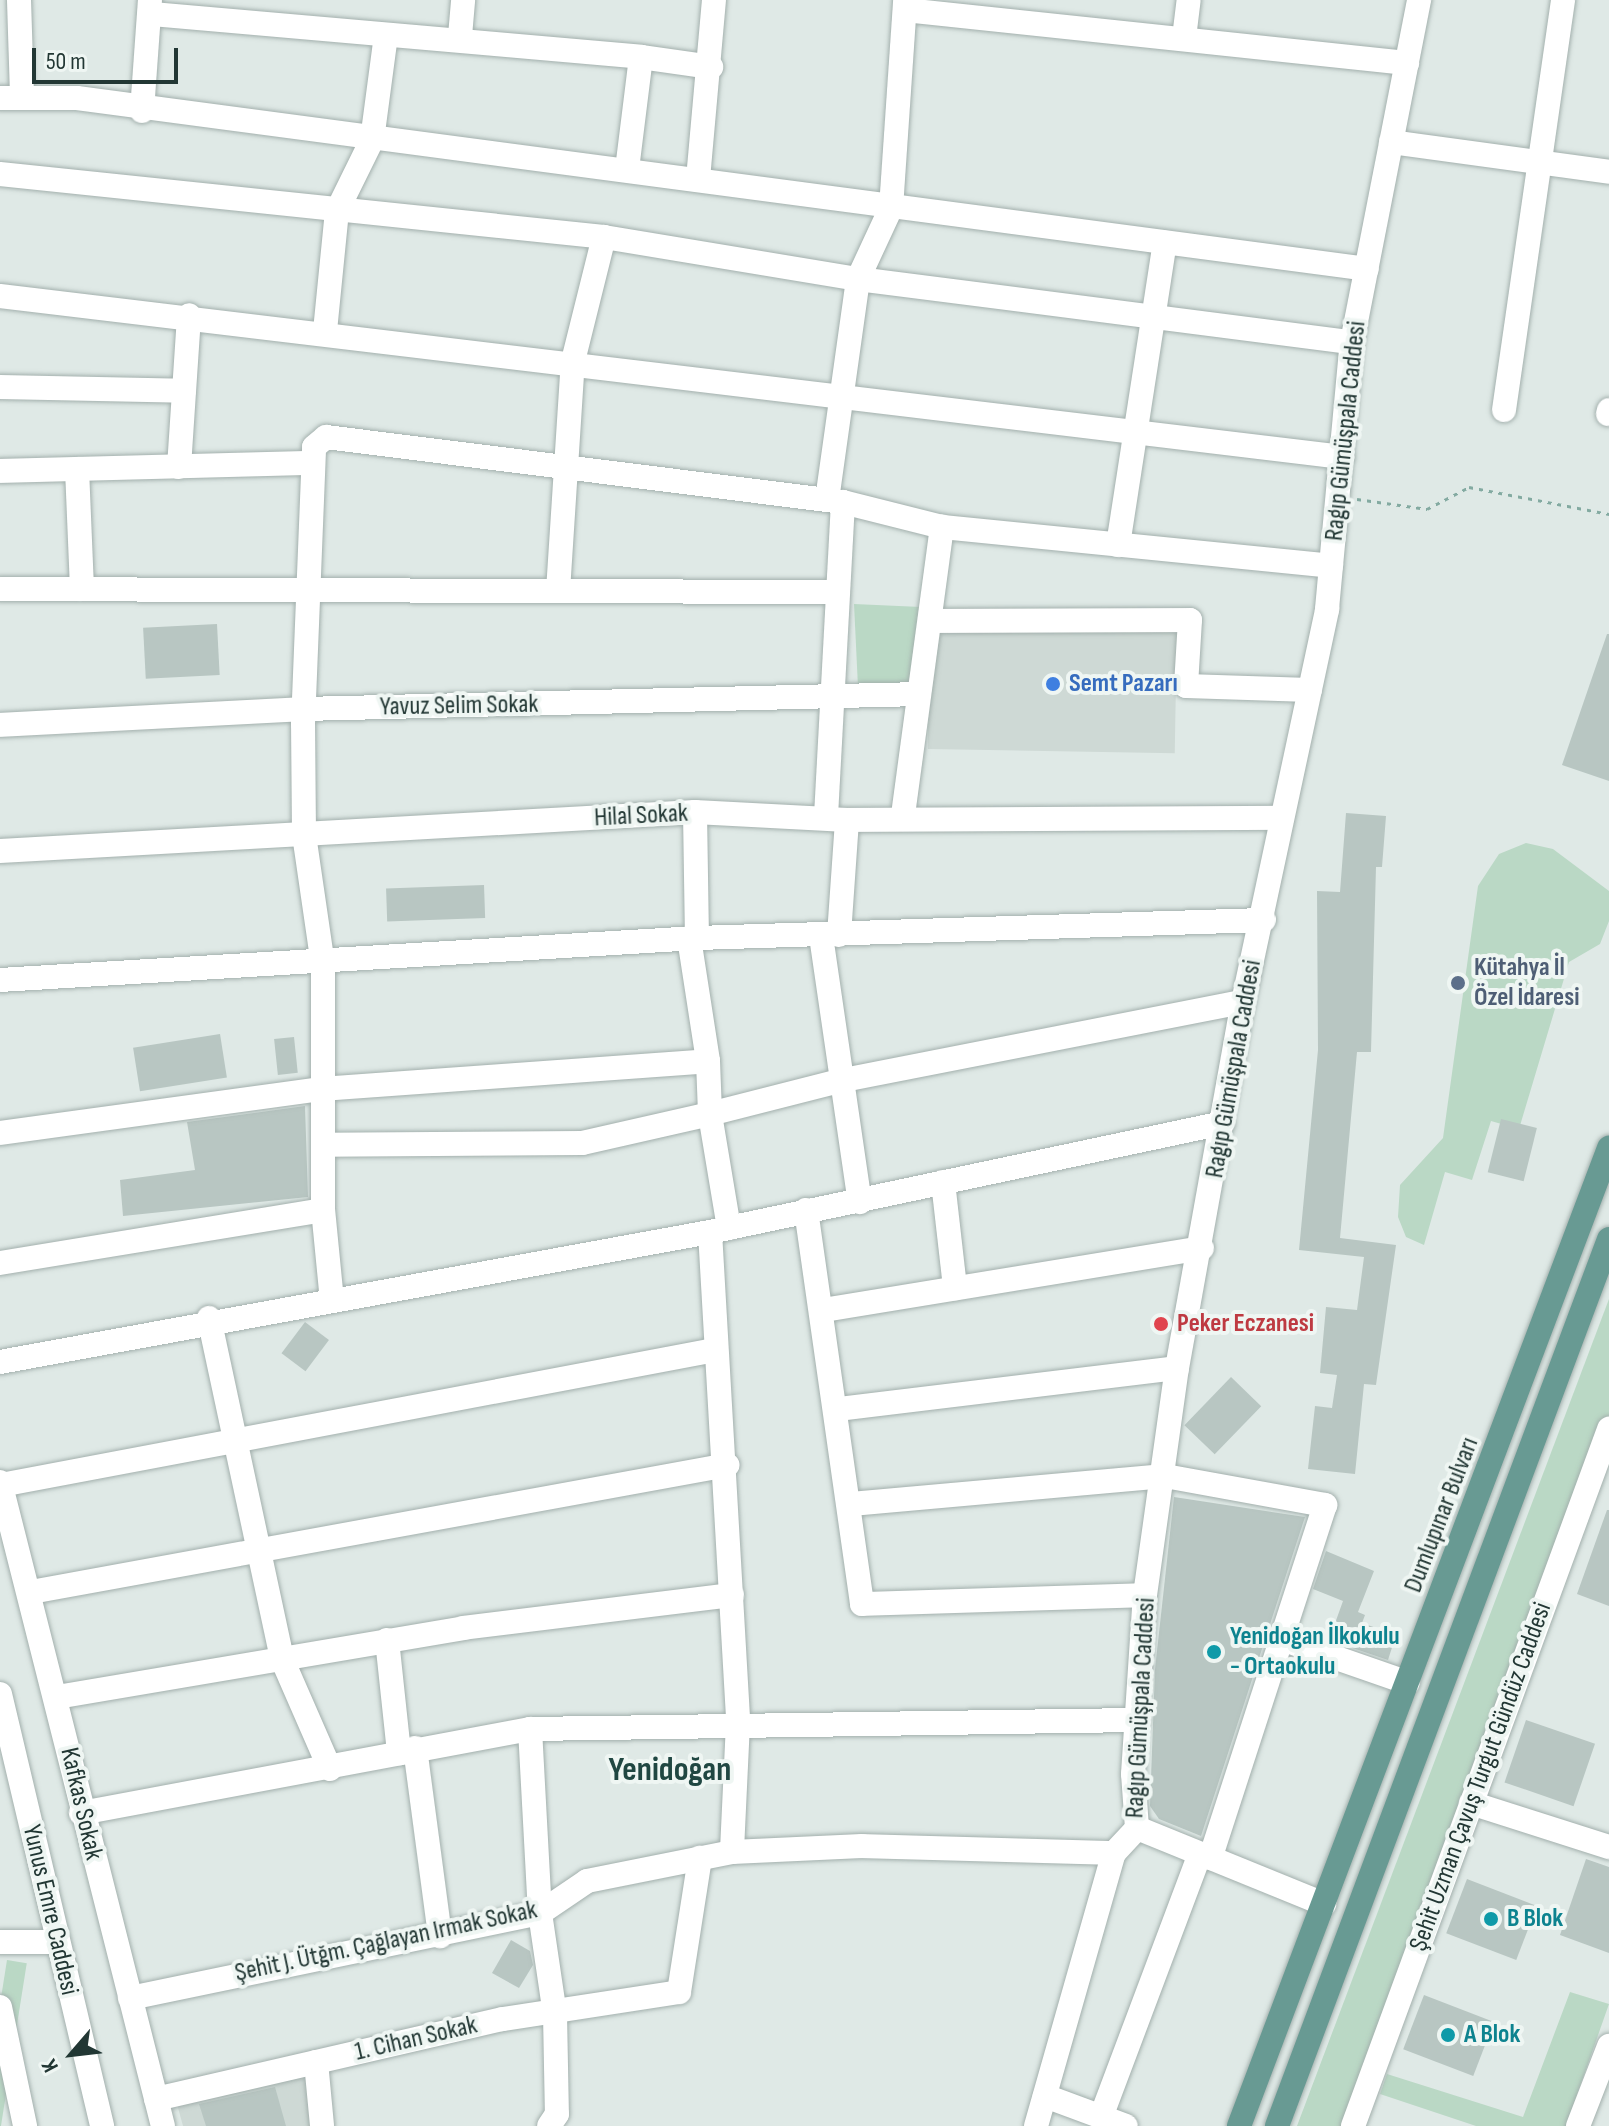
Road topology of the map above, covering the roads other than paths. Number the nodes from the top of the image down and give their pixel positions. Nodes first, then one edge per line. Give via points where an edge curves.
1 (19, 0) edge
2 (463, 0) edge
3 (714, 0) edge
4 (1189, 0) edge
5 (1419, 0) edge
6 (1563, 0) edge
7 (905, 5) edge
8 (151, 7) edge
9 (281, 10) edge
10 (386, 35) junction
11 (460, 36) junction
12 (1184, 38) junction
13 (641, 57) junction
14 (1407, 63) junction
15 (711, 67) junction
16 (11, 98) edge
17 (142, 111) junction
18 (372, 140) junction
19 (1391, 142) junction
20 (1542, 161) junction
21 (627, 170) junction
22 (1609, 172) edge
23 (0, 174) edge
24 (698, 179) junction
25 (891, 208) junction
26 (337, 211) junction
27 (604, 237) junction
28 (1165, 243) junction
29 (1367, 269) junction
30 (858, 279) junction
31 (0, 296) edge
32 (189, 315) junction
33 (1153, 318) junction
34 (325, 331) junction
35 (1352, 342) junction
36 (573, 361) junction
37 (0, 387) edge
38 (184, 391) junction
39 (839, 394) junction
40 (1504, 410) dead end
41 (1136, 435) junction
42 (1342, 457) junction
43 (313, 463) junction
44 (561, 466) junction
45 (179, 467) junction
46 (77, 469) junction
47 (0, 471) edge
48 (835, 501) junction
49 (942, 527) junction
50 (1118, 545) junction
51 (1331, 566) junction
52 (0, 589) edge
53 (82, 589) junction
54 (308, 591) junction
55 (558, 591) junction
56 (838, 592) junction
57 (930, 621) junction
58 (1310, 690) junction
59 (919, 694) junction
60 (832, 697) junction
61 (303, 709) junction
62 (0, 725) edge
63 (695, 812) junction
64 (903, 815) junction
65 (837, 818) junction
66 (1282, 818) junction
67 (304, 835) junction
68 (0, 851) edge
69 (1264, 920) junction
70 (830, 936) junction
71 (693, 938) junction
72 (323, 965) junction
73 (0, 980) edge
74 (1243, 1002) junction
75 (708, 1061) junction
76 (839, 1081) junction
77 (321, 1089) junction
78 (710, 1114) junction
79 (1223, 1123) junction
80 (0, 1133) edge
81 (324, 1145) junction
82 (1609, 1148) edge
83 (943, 1182) junction
84 (860, 1202) junction
85 (323, 1210) junction
86 (806, 1210) junction
87 (720, 1230) junction
88 (1609, 1239) edge
89 (1202, 1248) junction
90 (0, 1263) edge
91 (955, 1288) junction
92 (332, 1301) junction
93 (824, 1310) junction
94 (209, 1318) junction
95 (715, 1350) junction
96 (0, 1362) edge
97 (1177, 1368) junction
98 (839, 1409) junction
99 (1609, 1429) edge
100 (232, 1445) junction
101 (728, 1465) junction
102 (1165, 1476) junction
103 (0, 1484) edge
104 (851, 1504) junction
105 (261, 1551) junction
106 (31, 1592) junction
107 (732, 1595) junction
108 (1145, 1595) junction
109 (1282, 1639) junction
110 (387, 1640) junction
111 (282, 1659) junction
112 (1408, 1683) junction
113 (0, 1694) edge
114 (57, 1697) junction
115 (1138, 1720) junction
116 (738, 1723) junction
117 (530, 1729) junction
118 (407, 1750) junction
119 (330, 1769) junction
120 (11, 1795) edge
121 (1471, 1803) junction
122 (81, 1813) junction
123 (1137, 1828) junction
124 (1609, 1847) edge
125 (732, 1852) junction
126 (1114, 1853) junction
127 (1205, 1856) junction
128 (700, 1858) junction
129 (1324, 1904) junction
130 (540, 1913) junction
131 (440, 1936) junction
132 (0, 1942) edge
133 (57, 1942) junction
134 (130, 1998) junction
135 (0, 2007) edge
136 (555, 2014) junction
137 (1609, 2046) edge
138 (316, 2062) junction
139 (1045, 2096) junction
140 (156, 2099) junction
141 (1101, 2117) junction
142 (25, 2126) edge
143 (102, 2126) edge
144 (163, 2126) edge
145 (322, 2126) edge
146 (549, 2126) edge
147 (1036, 2126) edge
148 (1126, 2126) edge
149 (1239, 2126) edge
150 (1277, 2126) edge
151 (1353, 2126) edge
152 (1578, 2126) edge

1 - 16 street
2 - 11 street
3 - 15 street
4 - 12 street
5 - 14 street, Ragıp Gümüşpala Caddesi
6 - 20 street
7 - 12 street
7 - 25 street
8 - 9 street
8 - 17 street
9 - 10 street
10 - 11 street
10 - 18 street
11 - 13 street
12 - 14 street
13 - 15 street
13 - 21 street
14 - 19 street, Ragıp Gümüşpala Caddesi
15 - 24 street
16 - 17 street via 77,98
17 - 18 street
18 - 21 street
18 - 26 street
19 - 20 street
19 - 29 street, Ragıp Gümüşpala Caddesi
20 - 22 street
20 - 40 street
21 - 24 street
23 - 26 street
24 - 25 street
25 - 28 street
25 - 30 street
26 - 27 street
26 - 34 street
27 - 30 street
27 - 36 street
28 - 29 street
28 - 33 street
29 - 35 street, Ragıp Gümüşpala Caddesi
30 - 33 street
30 - 39 street
31 - 32 street
32 - 34 street
32 - 38 street
33 - 35 street
33 - 41 street
34 - 36 street
35 - 42 street, Ragıp Gümüşpala Caddesi
36 - 39 street
36 - 44 street
37 - 38 street
38 - 45 street
39 - 41 street
39 - 48 street
41 - 42 street
41 - 50 street
42 - 51 street, Ragıp Gümüşpala Caddesi
43 - 44 street via 314,447 326,437
43 - 45 street
43 - 54 street
44 - 48 street
44 - 55 street
45 - 46 street
46 - 47 street
46 - 53 street
48 - 49 street
48 - 56 street
49 - 50 street
49 - 57 street
50 - 51 street
51 - 58 street, Ragıp Gümüşpala Caddesi
52 - 53 street
53 - 54 street
54 - 55 street
54 - 61 street
55 - 56 street
56 - 60 street
57 - 58 street via 1190,620 1186,686
57 - 59 street
58 - 66 street, Ragıp Gümüşpala Caddesi
59 - 60 street, Yavuz Selim Sokak
59 - 64 street
60 - 61 street, Yavuz Selim Sokak
60 - 65 street
61 - 62 street, Yavuz Selim Sokak
61 - 67 street
63 - 65 street, Hilal Sokak
63 - 67 street, Hilal Sokak
63 - 71 street
64 - 65 street, Hilal Sokak
64 - 66 street, Hilal Sokak
65 - 70 street
66 - 69 street, Ragıp Gümüşpala Caddesi
67 - 68 street, Hilal Sokak
67 - 72 street
69 - 70 street
69 - 74 street, Ragıp Gümüşpala Caddesi
70 - 71 street
70 - 76 street
71 - 72 street
71 - 75 street
72 - 73 street
72 - 77 street
74 - 76 street
74 - 79 street, Ragıp Gümüşpala Caddesi
75 - 77 street
75 - 78 street
76 - 78 street
76 - 84 street
77 - 80 street
77 - 81 street
78 - 81 street via 582,1143
78 - 87 street
79 - 83 street
79 - 89 street, Ragıp Gümüşpala Caddesi
81 - 85 street
82 - 112 main road, Dumlupınar Bulvarı
83 - 84 street
83 - 91 street
84 - 86 street
85 - 90 street
85 - 92 street
86 - 87 street
86 - 93 street
87 - 92 street
87 - 95 street
88 - 150 main road
89 - 91 street
89 - 97 street, Ragıp Gümüşpala Caddesi
91 - 93 street
92 - 94 street
93 - 98 street
94 - 96 street
94 - 100 street
95 - 100 street
95 - 101 street
97 - 98 street
97 - 102 street, Ragıp Gümüşpala Caddesi
98 - 104 street
99 - 121 street, Şehit Uzman Çavuş Turgut Gündüz Caddesi
100 - 103 street
100 - 105 street
101 - 105 street
101 - 107 street
102 - 104 street
102 - 108 street, Ragıp Gümüşpala Caddesi
102 - 109 street via 1325,1505
103 - 106 street, Kafkas Sokak
104 - 108 street via 862,1604
105 - 106 street
105 - 111 street
106 - 114 street, Kafkas Sokak
107 - 110 street
107 - 116 street
108 - 115 street, Ragıp Gümüşpala Caddesi
109 - 112 street
109 - 127 street
110 - 111 street
110 - 118 street
111 - 114 street
111 - 119 street
112 - 129 main road, Dumlupınar Bulvarı
113 - 120 street, Yunus Emre Caddesi
114 - 122 street, Kafkas Sokak
115 - 116 street
115 - 123 street, Ragıp Gümüşpala Caddesi
116 - 117 street
116 - 125 street
117 - 118 street
117 - 130 street
118 - 119 street
118 - 131 street
119 - 122 street
120 - 133 street, Yunus Emre Caddesi
121 - 124 street
121 - 151 street, Şehit Uzman Çavuş Turgut Gündüz Caddesi
122 - 134 street, Kafkas Sokak
123 - 126 street, Ragıp Gümüşpala Caddesi
123 - 127 street
125 - 126 street, Şehit J. Ütğm. Çağlayan Irmak Sokak via 862,1846
125 - 128 street, Şehit J. Ütğm. Çağlayan Irmak Sokak
126 - 139 street, Ragıp Gümüşpala Caddesi
127 - 129 street
127 - 141 street
128 - 130 street, Şehit J. Ütğm. Çağlayan Irmak Sokak via 587,1881
128 - 136 street, 1. Cihan Sokak via 679,1992
129 - 149 main road, Dumlupınar Bulvarı
130 - 131 street, Şehit J. Ütğm. Çağlayan Irmak Sokak
130 - 136 street
131 - 134 street, Şehit J. Ütğm. Çağlayan Irmak Sokak
132 - 133 street
133 - 143 street, Yunus Emre Caddesi
134 - 140 street, Kafkas Sokak
135 - 142 street
136 - 138 street, 1. Cihan Sokak
136 - 146 street via 557,2114
137 - 152 street
138 - 140 street, 1. Cihan Sokak
138 - 145 street
139 - 141 street
139 - 147 street, Ragıp Gümüşpala Caddesi
140 - 144 street, Kafkas Sokak
141 - 148 street

